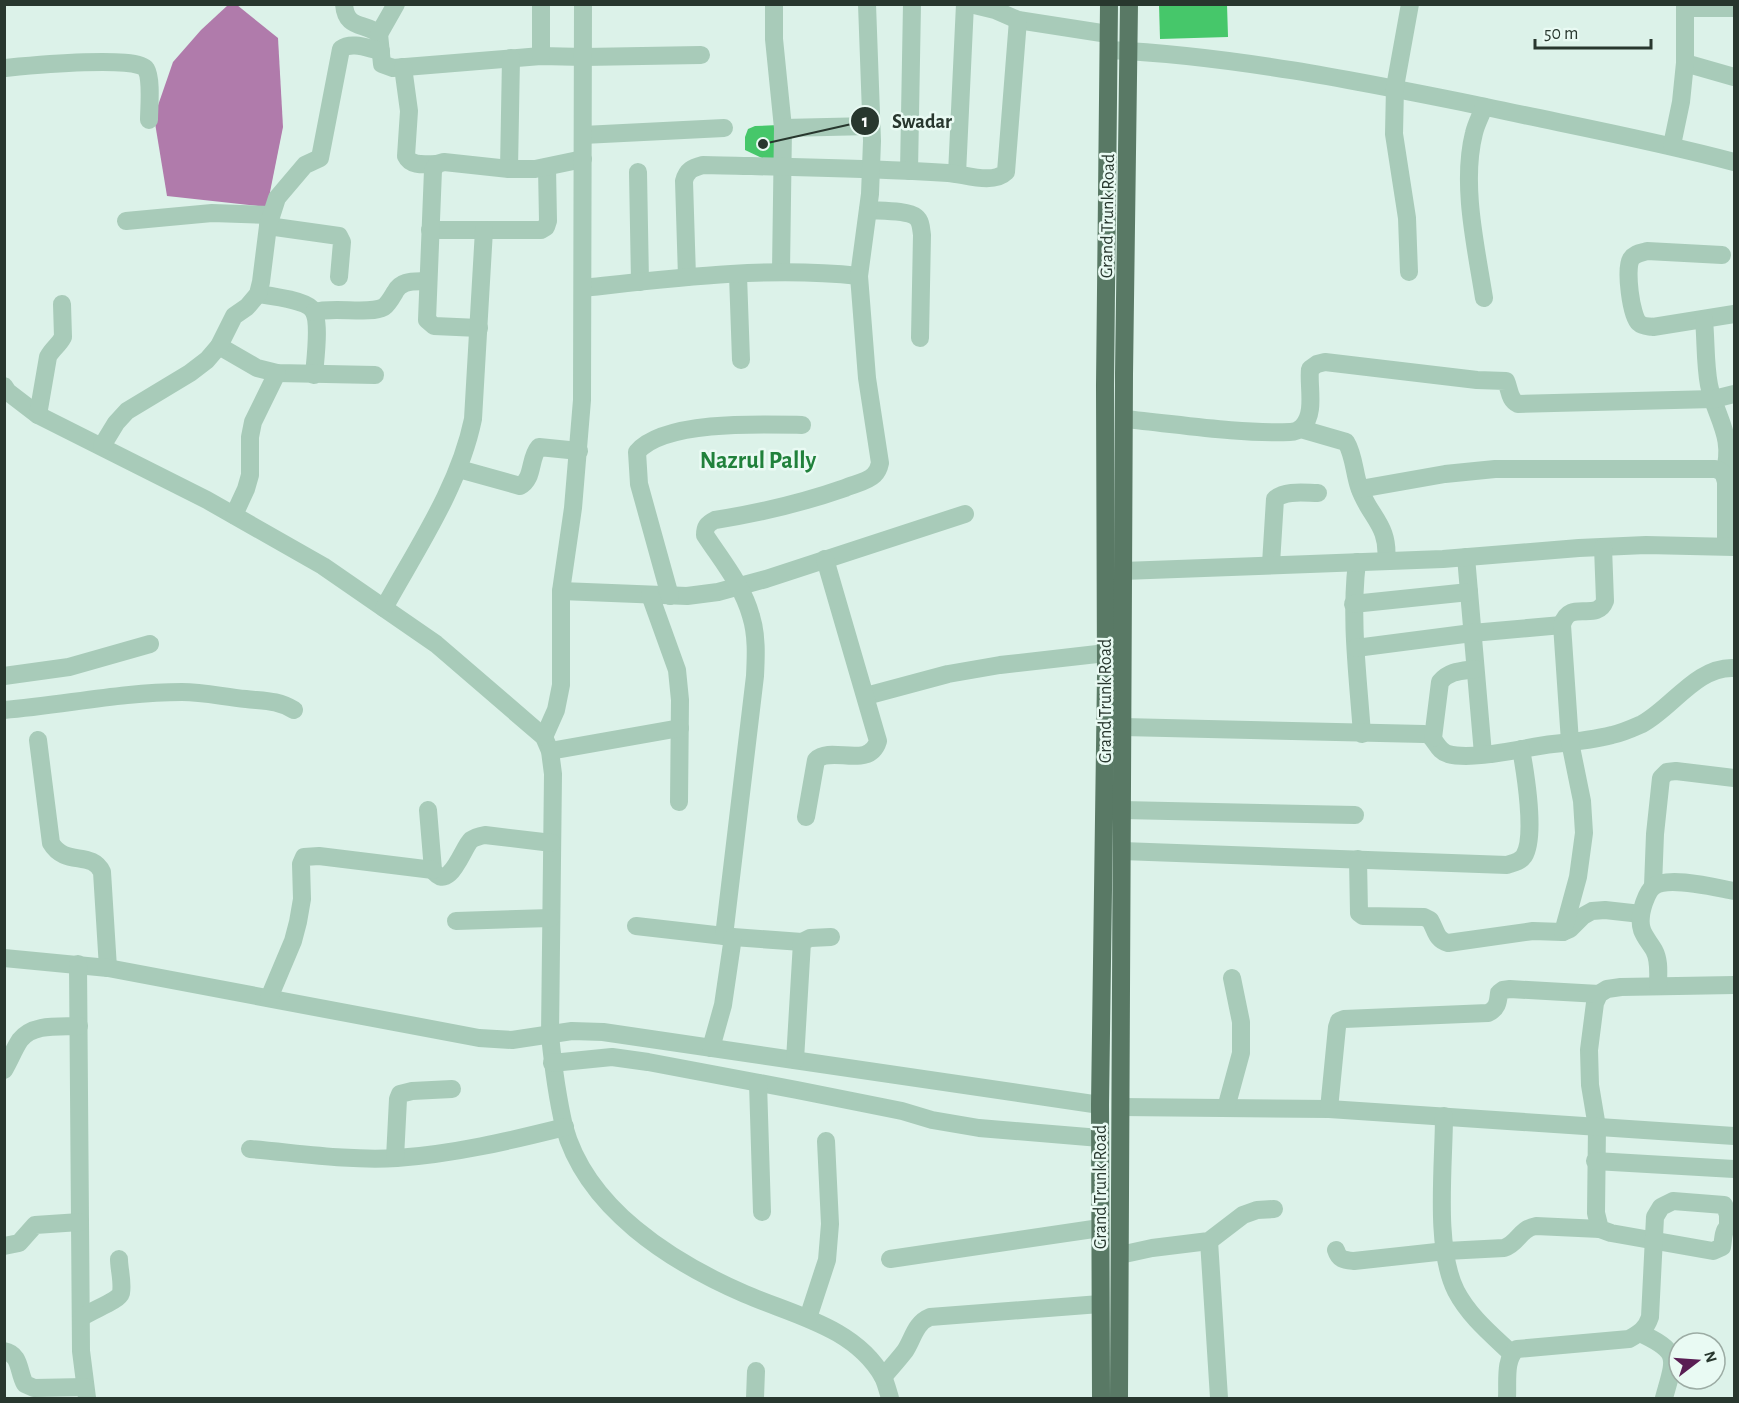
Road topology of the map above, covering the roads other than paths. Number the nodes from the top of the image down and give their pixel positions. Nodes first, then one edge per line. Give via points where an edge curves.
1 (344, 4) edge
2 (396, 4) edge
3 (541, 4) edge
4 (583, 4) edge
5 (774, 4) edge
6 (867, 4) edge
7 (912, 4) edge
8 (965, 4) edge
9 (970, 4) edge
10 (1109, 4) edge
11 (1129, 4) edge
12 (1410, 4) edge
13 (1685, 6) edge
14 (1734, 8) edge
15 (1018, 20) junction
16 (1109, 42) junction
17 (380, 43) junction
18 (1130, 51) junction
19 (701, 55) dead end
20 (541, 56) junction
21 (584, 57) junction
22 (511, 58) junction
23 (1685, 63) junction
24 (403, 67) junction
25 (4, 68) edge
26 (1734, 76) edge
27 (1395, 87) junction
28 (1484, 107) junction
29 (149, 120) dead end
30 (871, 126) junction
31 (724, 128) dead end
32 (783, 128) junction
33 (583, 135) junction
34 (1672, 145) junction
35 (583, 159) junction
36 (1734, 162) edge
37 (437, 164) junction
38 (547, 167) junction
39 (783, 167) junction
40 (509, 169) junction
41 (871, 169) junction
42 (909, 171) junction
43 (638, 172) dead end
44 (957, 174) junction
45 (868, 210) junction
46 (126, 221) dead end
47 (269, 221) junction
48 (429, 230) junction
49 (484, 230) junction
50 (1722, 255) dead end
51 (781, 271) junction
52 (1409, 272) dead end
53 (738, 274) junction
54 (859, 276) junction
55 (339, 277) dead end
56 (687, 277) junction
57 (428, 281) junction
58 (640, 282) junction
59 (583, 288) junction
60 (258, 294) junction
61 (1484, 298) dead end
62 (62, 304) dead end
63 (314, 312) junction
64 (1734, 314) edge
65 (1704, 320) junction
66 (479, 328) junction
67 (920, 338) dead end
68 (219, 346) junction
69 (741, 360) dead end
70 (277, 373) junction
71 (314, 375) junction
72 (375, 375) dead end
73 (6, 393) edge
74 (1734, 394) edge
75 (1714, 399) junction
76 (38, 415) junction
77 (1124, 419) junction
78 (802, 425) dead end
79 (1301, 429) junction
80 (102, 446) junction
81 (579, 451) junction
82 (459, 469) junction
83 (1724, 474) junction
84 (1360, 489) junction
85 (1318, 494) dead end
86 (965, 514) dead end
87 (234, 515) junction
88 (1603, 547) junction
89 (1730, 547) edge
90 (1466, 557) junction
91 (825, 560) junction
92 (1357, 561) junction
93 (1386, 561) junction
94 (1271, 564) junction
95 (1123, 571) junction
96 (740, 587) junction
97 (561, 591) junction
98 (1469, 592) junction
99 (650, 595) junction
100 (670, 596) junction
101 (1353, 604) junction
102 (384, 608) junction
103 (1562, 625) junction
104 (1472, 633) junction
105 (150, 644) dead end
106 (1356, 648) junction
107 (1106, 653) junction
108 (1734, 668) edge
109 (1475, 669) junction
110 (4, 676) edge
111 (866, 696) junction
112 (4, 710) edge
113 (294, 710) dead end
114 (680, 728) junction
115 (1123, 728) junction
116 (1362, 734) junction
117 (1433, 738) junction
118 (38, 740) dead end
119 (1570, 742) junction
120 (547, 744) junction
121 (1521, 749) junction
122 (1483, 754) junction
123 (1734, 778) edge
124 (679, 802) dead end
125 (428, 810) dead end
126 (1122, 810) junction
127 (1355, 815) dead end
128 (807, 817) dead end
129 (552, 843) junction
130 (1122, 851) junction
131 (1358, 859) junction
132 (433, 870) junction
133 (1653, 886) junction
134 (1734, 891) edge
135 (1641, 914) junction
136 (551, 918) junction
137 (456, 921) dead end
138 (636, 926) dead end
139 (1563, 932) junction
140 (729, 937) junction
141 (831, 937) dead end
142 (802, 942) junction
143 (13, 959) edge
144 (78, 964) junction
145 (4, 968) edge
146 (108, 968) junction
147 (1232, 978) dead end
148 (1734, 985) edge
149 (1658, 986) junction
150 (1599, 994) junction
151 (269, 998) junction
152 (79, 1026) junction
153 (550, 1035) junction
154 (711, 1048) junction
155 (795, 1060) junction
156 (552, 1063) junction
157 (4, 1070) edge
158 (758, 1083) junction
159 (452, 1089) dead end
160 (1100, 1106) junction
161 (1120, 1107) junction
162 (1226, 1108) junction
163 (1329, 1109) junction
164 (1444, 1116) junction
165 (565, 1127) junction
166 (1597, 1127) junction
167 (1734, 1136) edge
168 (1100, 1137) junction
169 (826, 1142) dead end
170 (250, 1149) dead end
171 (1596, 1154) junction
172 (395, 1158) junction
173 (1734, 1169) edge
174 (1274, 1209) dead end
175 (762, 1212) dead end
176 (80, 1222) junction
177 (1731, 1226) edge
178 (1100, 1228) junction
179 (1600, 1229) junction
180 (1653, 1240) junction
181 (1209, 1241) junction
182 (4, 1246) edge
183 (1336, 1250) dead end
184 (1446, 1251) junction
185 (1120, 1255) junction
186 (119, 1259) dead end
187 (890, 1259) dead end
188 (1101, 1304) junction
189 (81, 1318) junction
190 (808, 1318) junction
191 (1640, 1333) junction
192 (4, 1351) edge
193 (1511, 1353) junction
194 (756, 1371) dead end
195 (883, 1377) junction
196 (13, 1379) edge
197 (86, 1393) edge
198 (755, 1398) edge
199 (891, 1398) edge
200 (1101, 1398) edge
201 (1119, 1398) edge
202 (1219, 1398) edge
203 (1507, 1398) edge
204 (1664, 1398) edge

1 - 17 street via 347,18 374,30
2 - 17 street
3 - 20 street
4 - 21 street
5 - 32 street
6 - 30 street
7 - 42 street
8 - 44 street
9 - 15 street
10 - 16 main road, Grand Trunk Road
11 - 18 main road, Grand Trunk Road
12 - 27 street
13 - 14 street
13 - 23 street
15 - 16 street
15 - 44 street via 1006,172 996,178
16 - 18 street
16 - 107 main road, Grand Trunk Road via 1104,386
17 - 24 street via 382,64
17 - 47 street via 341,49 320,158 305,165 277,198
18 - 27 street via 1250,64
18 - 77 main road, Grand Trunk Road
19 - 21 street
20 - 21 street
20 - 22 street
21 - 33 street
22 - 24 street
22 - 40 street
23 - 26 street
23 - 34 street
24 - 37 street via 409,111 406,156 413,163
25 - 29 street via 138,63 148,76
27 - 28 street
27 - 52 street via 1394,134 1407,218
28 - 34 street
28 - 61 street via 1474,132 1470,158 1473,230
30 - 32 street
30 - 41 street
31 - 33 street
32 - 39 street
33 - 35 street
34 - 36 street
35 - 38 street
35 - 59 street
37 - 40 street
37 - 48 street via 433,170
38 - 40 street
38 - 49 street via 546,226 529,231
39 - 41 street
39 - 51 street
39 - 56 street via 703,165 687,172
41 - 42 street
41 - 45 street
42 - 44 street
43 - 58 street
45 - 54 street
45 - 67 street via 910,213 920,224
46 - 47 street via 212,213
47 - 55 street via 339,236
47 - 60 street
48 - 49 street
48 - 57 street
49 - 66 street
50 - 65 street via 1637,253 1629,267 1638,322 1653,327
51 - 53 street
51 - 54 street
53 - 56 street
53 - 69 street
54 - 96 street via 878,471 816,499 708,523 705,535
56 - 58 street
57 - 63 street via 402,284 384,307
57 - 66 street via 430,324
58 - 59 street
59 - 81 street
60 - 63 street via 302,303
60 - 68 street via 234,316
62 - 76 street via 63,337 48,357
63 - 71 street
64 - 65 street
65 - 75 street via 1709,386
66 - 82 street via 473,419
68 - 70 street via 257,368
68 - 80 street via 190,373 127,411
70 - 71 street
70 - 87 street via 253,423 250,475
71 - 72 street
73 - 76 street
74 - 75 street
75 - 79 street via 1518,404 1506,381 1325,362 1310,369 1310,405
75 - 83 street via 1729,450
76 - 80 street
77 - 79 street via 1240,430
77 - 95 main road, Grand Trunk Road
78 - 100 street via 745,423 685,430 645,443 637,452 639,484
79 - 84 street via 1346,442
80 - 87 street
81 - 82 street via 539,447 528,479 520,486
81 - 97 street
82 - 102 street
83 - 84 street via 1715,469 1496,469
83 - 89 street
84 - 93 street via 1385,535
85 - 94 street via 1287,493 1275,499
86 - 91 street
87 - 102 street via 323,566
88 - 89 street
88 - 90 street
88 - 103 street via 1604,606 1568,613
90 - 93 street
90 - 98 street
91 - 96 street
91 - 111 street
92 - 93 street
92 - 94 street
92 - 101 street
94 - 95 street
95 - 115 main road, Grand Trunk Road
96 - 100 street
96 - 140 street via 752,617 756,646
97 - 99 street
97 - 120 street via 561,686
98 - 101 street
98 - 104 street
99 - 100 street
99 - 114 street via 677,670
101 - 106 street
102 - 120 street via 436,644
103 - 104 street
103 - 119 street
104 - 106 street
104 - 109 street
105 - 110 street via 69,667
106 - 116 street
107 - 111 street via 948,674
107 - 160 main road, Grand Trunk Road
108 - 119 street via 1702,677 1643,723 1614,735
109 - 117 street via 1446,675 1440,682
109 - 122 street
111 - 128 street via 879,741 876,748 861,755 820,756 816,760
112 - 113 street via 102,697 182,692 270,701
114 - 120 street
114 - 124 street
115 - 116 street
115 - 126 main road, Grand Trunk Road
116 - 117 street via 1424,734
117 - 122 street via 1446,753
118 - 146 street via 51,843 64,856 92,861 102,872
119 - 121 street
119 - 139 street via 1584,833 1578,877
120 - 129 street via 553,774
121 - 122 street
121 - 131 street via 1527,791 1527,843 1524,856 1517,862 1497,865
123 - 133 street via 1676,771 1661,778
125 - 132 street
126 - 127 street
126 - 130 main road, Grand Trunk Road
129 - 132 street via 485,835 470,841 448,875 436,875
129 - 136 street
130 - 131 street
130 - 161 main road, Grand Trunk Road
131 - 139 street via 1357,908 1363,916 1424,917 1430,920 1437,937 1448,943 1533,931
132 - 151 street via 304,857 298,922
133 - 134 street via 1674,882
133 - 135 street
135 - 139 street via 1592,911
135 - 149 street via 1645,938 1658,960
136 - 137 street
136 - 153 street
138 - 140 street
140 - 142 street
140 - 154 street via 723,1005
141 - 142 street
142 - 155 street
143 - 144 street
143 - 145 street
144 - 146 street
144 - 152 street
146 - 151 street
147 - 162 street via 1241,1022 1241,1053
148 - 149 street
149 - 150 street via 1621,987
150 - 163 street via 1510,988 1499,993 1498,1004 1488,1013 1344,1018 1337,1027
150 - 166 street via 1588,1050
151 - 153 street via 479,1038 512,1040
152 - 157 street via 27,1033
152 - 176 street
153 - 154 street via 603,1032
153 - 156 street
154 - 155 street
155 - 160 street
156 - 158 street via 612,1057
156 - 165 street
158 - 168 street via 979,1128
158 - 175 street
159 - 172 street via 400,1095
160 - 168 main road, Grand Trunk Road
161 - 162 street
161 - 185 main road, Grand Trunk Road
162 - 163 street
163 - 164 street
164 - 166 street
164 - 184 street
165 - 172 street via 491,1145
165 - 190 street via 583,1169 616,1213 669,1255 744,1293
166 - 167 street
166 - 171 street
168 - 178 main road, Grand Trunk Road
169 - 190 street via 830,1224 827,1260
170 - 172 street
171 - 173 street
171 - 179 street via 1596,1213
174 - 181 street via 1243,1215
176 - 182 street via 34,1225 19,1243
176 - 189 street
177 - 180 street via 1725,1229 1722,1247 1713,1251
177 - 180 street via 1724,1204 1673,1201 1661,1207 1655,1217
178 - 187 street
178 - 188 main road, Grand Trunk Road
179 - 180 street
179 - 184 street via 1536,1226 1527,1228 1504,1248
180 - 191 street via 1650,1317
181 - 185 street
181 - 202 street
183 - 184 street via 1343,1260 1354,1261
184 - 193 street via 1456,1291 1485,1329
185 - 201 main road, Grand Trunk Road
186 - 189 street via 119,1297
188 - 195 street via 930,1317 922,1320 905,1351
188 - 200 main road, Grand Trunk Road
189 - 197 street
190 - 195 street via 846,1338
191 - 193 street via 1629,1339 1527,1347
191 - 204 street via 1668,1348 1671,1354
192 - 196 street via 16,1356
193 - 203 street
194 - 198 street
195 - 199 street
196 - 197 street via 34,1388

